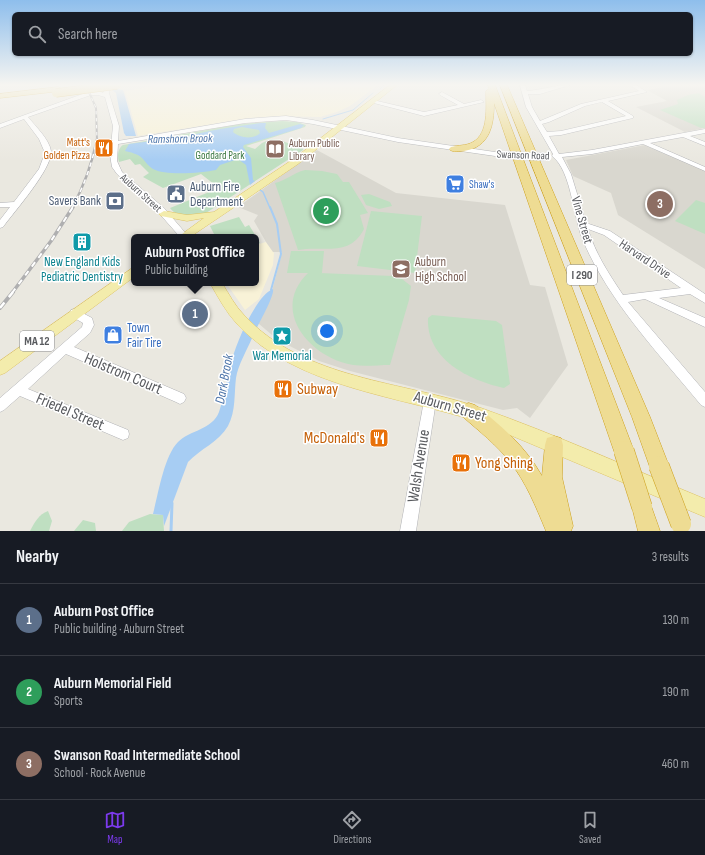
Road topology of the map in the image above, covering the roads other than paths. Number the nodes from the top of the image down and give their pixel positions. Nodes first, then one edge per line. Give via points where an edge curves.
1 (44, 110) edge
2 (111, 110) edge
3 (363, 110) edge
4 (406, 110) edge
5 (445, 110) edge
6 (490, 110) edge
7 (500, 110) edge
8 (513, 110) edge
9 (531, 110) edge
10 (572, 110) edge
11 (619, 110) edge
12 (25, 117) junction
13 (538, 123) junction
14 (0, 126) edge
15 (341, 127) junction
16 (705, 130) edge
17 (545, 134) junction
18 (682, 135) junction
19 (483, 138) junction
20 (643, 142) junction
21 (115, 143) junction
22 (705, 144) edge
23 (454, 149) junction
24 (480, 152) junction
25 (559, 156) junction
26 (705, 169) edge
27 (16, 204) junction
28 (0, 205) edge
29 (220, 211) junction
30 (164, 214) junction
31 (582, 224) junction
32 (0, 225) edge
33 (181, 234) edge
34 (188, 234) edge
35 (131, 273) edge
36 (218, 286) edge
37 (691, 290) junction
38 (647, 296) junction
39 (620, 299) junction
40 (705, 299) edge
41 (75, 313) junction
42 (705, 323) edge
43 (66, 349) junction
44 (0, 369) edge
45 (18, 390) junction
46 (180, 398) dead end
47 (430, 401) junction
48 (705, 401) edge
49 (0, 406) edge
50 (469, 411) junction
51 (122, 434) dead end
52 (554, 445) junction
53 (705, 508) edge
54 (682, 528) edge
55 (408, 531) edge
56 (557, 531) edge
57 (563, 531) edge
58 (649, 531) edge

1 - 12 street
2 - 21 street, Auburn Street via 115,124
3 - 15 main road
4 - 5 street via 424,114
6 - 19 highway via 488,128
7 - 58 highway, I 290, bridge via 624,451
8 - 54 highway, I 290, bridge via 641,417
9 - 13 street, Vine Street
10 - 13 street
11 - 17 street via 632,117
12 - 14 street
12 - 27 street via 46,146 48,154 41,173
13 - 17 street, Vine Street
15 - 21 street, Swanson Road via 286,118 254,119
15 - 23 street, Swanson Road via 387,138
15 - 29 main road
16 - 18 street, Swanson Road
17 - 25 street, Vine Street
18 - 20 street, Swanson Road
18 - 22 street
19 - 23 highway via 472,147
19 - 24 highway
20 - 25 street, Swanson Road
20 - 26 street
21 - 30 street, Auburn Street via 112,158 117,170
23 - 24 street, Swanson Road
24 - 25 street, Swanson Road, bridge
25 - 31 street, Vine Street via 572,185
27 - 28 street
27 - 32 street
29 - 30 main road via 192,218
29 - 34 main road
30 - 33 street, Auburn Street
31 - 37 street, Harvard Drive via 605,232
31 - 39 street, Vine Street via 592,253
35 - 41 main road, MA 12
36 - 47 main road, Auburn Street via 244,324 282,353 338,376
37 - 38 street
37 - 40 street, Harvard Drive
38 - 39 street
38 - 42 street
39 - 48 street, Vine Street
41 - 43 street via 87,320 89,325
41 - 44 main road, MA 12
43 - 45 street
43 - 46 street, Holstrom Court
45 - 49 street
45 - 51 street, Friedel Street
47 - 50 main road, Auburn Street
47 - 55 street, Walsh Avenue
50 - 52 main road, Auburn Street
50 - 56 highway via 520,459 536,485
52 - 53 main road, Auburn Street
52 - 57 highway via 552,477

